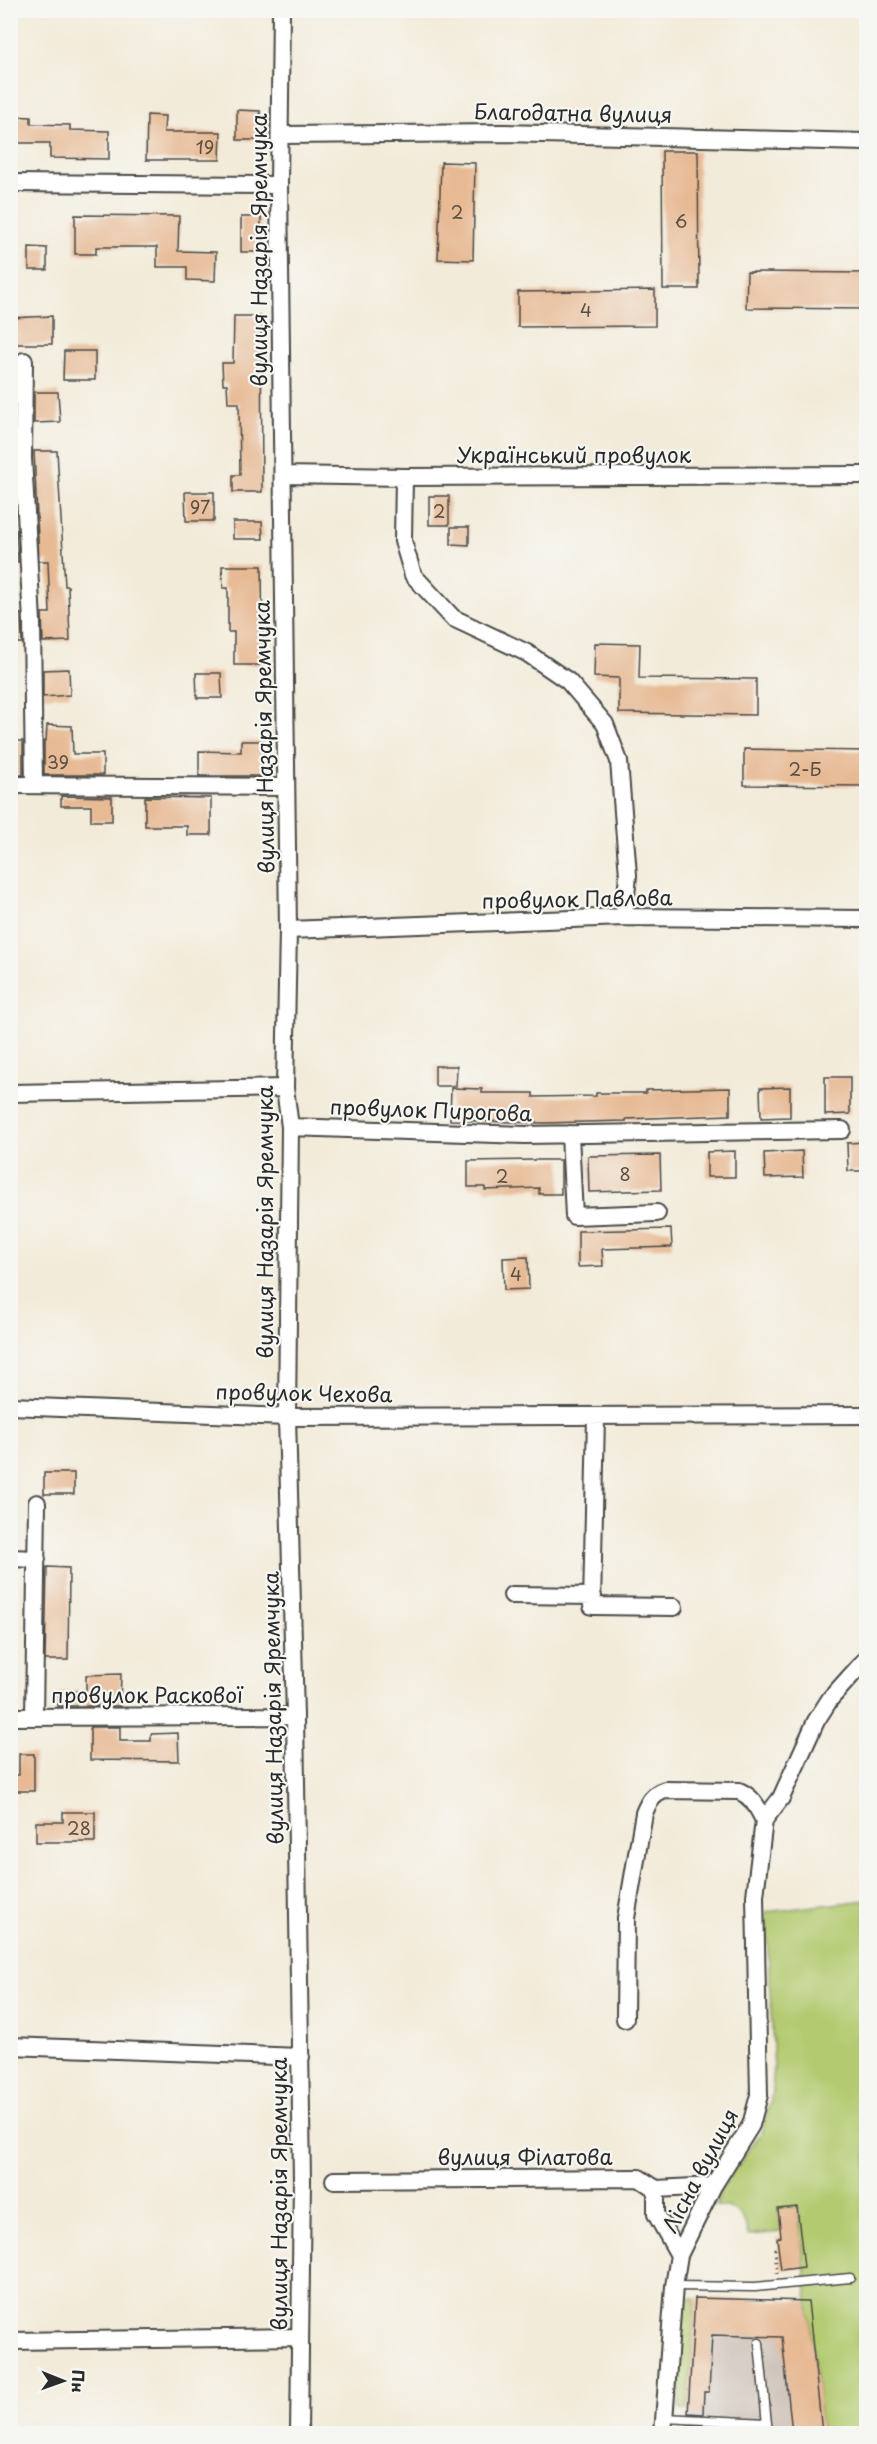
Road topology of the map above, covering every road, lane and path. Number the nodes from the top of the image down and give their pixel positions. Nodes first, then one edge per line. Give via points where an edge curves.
1 (281, 10) edge
2 (280, 135) junction
3 (867, 142) edge
4 (10, 183) edge
5 (279, 185) junction
6 (24, 361) dead end
7 (867, 475) edge
8 (283, 476) junction
9 (404, 477) junction
10 (10, 785) edge
11 (34, 785) junction
12 (286, 787) junction
13 (624, 917) junction
14 (867, 919) edge
15 (288, 930) junction
16 (285, 1088) junction
17 (10, 1094) edge
18 (290, 1127) junction
19 (842, 1130) dead end
20 (570, 1134) junction
21 (657, 1213) dead end
22 (10, 1406) edge
23 (867, 1415) edge
24 (596, 1416) junction
25 (286, 1417) junction
26 (37, 1503) dead end
27 (10, 1558) edge
28 (37, 1559) junction
29 (512, 1595) dead end
30 (593, 1596) junction
31 (675, 1607) dead end
32 (867, 1659) edge
33 (296, 1716) junction
34 (10, 1717) edge
35 (34, 1717) junction
36 (764, 1820) junction
37 (625, 2019) dead end
38 (10, 2046) edge
39 (301, 2057) junction
40 (334, 2180) dead end
41 (713, 2186) junction
42 (656, 2189) junction
43 (779, 2249) dead end
44 (679, 2255) junction
45 (850, 2278) dead end
46 (674, 2286) junction
47 (778, 2286) junction
48 (300, 2337) junction
49 (10, 2341) edge
50 (759, 2343) dead end
51 (767, 2423) junction
52 (664, 2426) edge
53 (299, 2433) edge
54 (768, 2433) edge

1 - 2 street, вулиця Назарія Яремчука
2 - 3 street, Благодатна вулиця via 502,133
2 - 5 street, вулиця Назарія Яремчука
4 - 5 street
5 - 8 street, вулиця Назарія Яремчука
6 - 11 street via 23,458 32,622
7 - 9 street, Український провулок
8 - 9 street, Український провулок
8 - 12 street, вулиця Назарія Яремчука
9 - 13 street via 403,541 413,575 453,618 527,653 568,681 605,724 619,761 628,875
10 - 11 street
11 - 12 street
12 - 15 street, вулиця Назарія Яремчука
13 - 14 street, провулок Павлова
13 - 15 street, провулок Павлова
15 - 16 street, вулиця Назарія Яремчука
16 - 17 street
16 - 18 street, вулиця Назарія Яремчука
18 - 20 street, провулок Пирогова
18 - 25 street, вулиця Назарія Яремчука
19 - 20 street, провулок Пирогова
20 - 21 street via 574,1216
22 - 25 street, провулок Чехова
23 - 24 street, провулок Чехова
24 - 25 street, провулок Чехова
24 - 30 street
25 - 33 street, вулиця Назарія Яремчука
26 - 28 street, провулок Раскової
27 - 28 street
28 - 35 street, провулок Раскової
29 - 30 street
30 - 31 street via 592,1606
32 - 36 street, Лісна вулиця via 816,1721 781,1798
33 - 35 street, провулок Раскової
33 - 39 street, вулиця Назарія Яремчука
34 - 35 street, провулок Раскової
36 - 37 street via 755,1803 739,1791 665,1790 655,1793 648,1802 626,1918
36 - 41 street, Лісна вулиця via 755,1896 759,2095 751,2125
38 - 39 street
39 - 48 street, вулиця Назарія Яремчука
40 - 42 street, вулиця Філатова via 639,2178
41 - 42 street, вулиця Філатова
41 - 44 street, Лісна вулиця
42 - 44 street via 656,2214
43 - 47 path via 775,2249
44 - 46 street, Лісна вулиця
45 - 47 lane
46 - 47 lane
46 - 52 street, Лісна вулиця
48 - 49 street
48 - 53 street, вулиця Назарія Яремчука
50 - 51 lane
51 - 52 lane
51 - 54 lane

